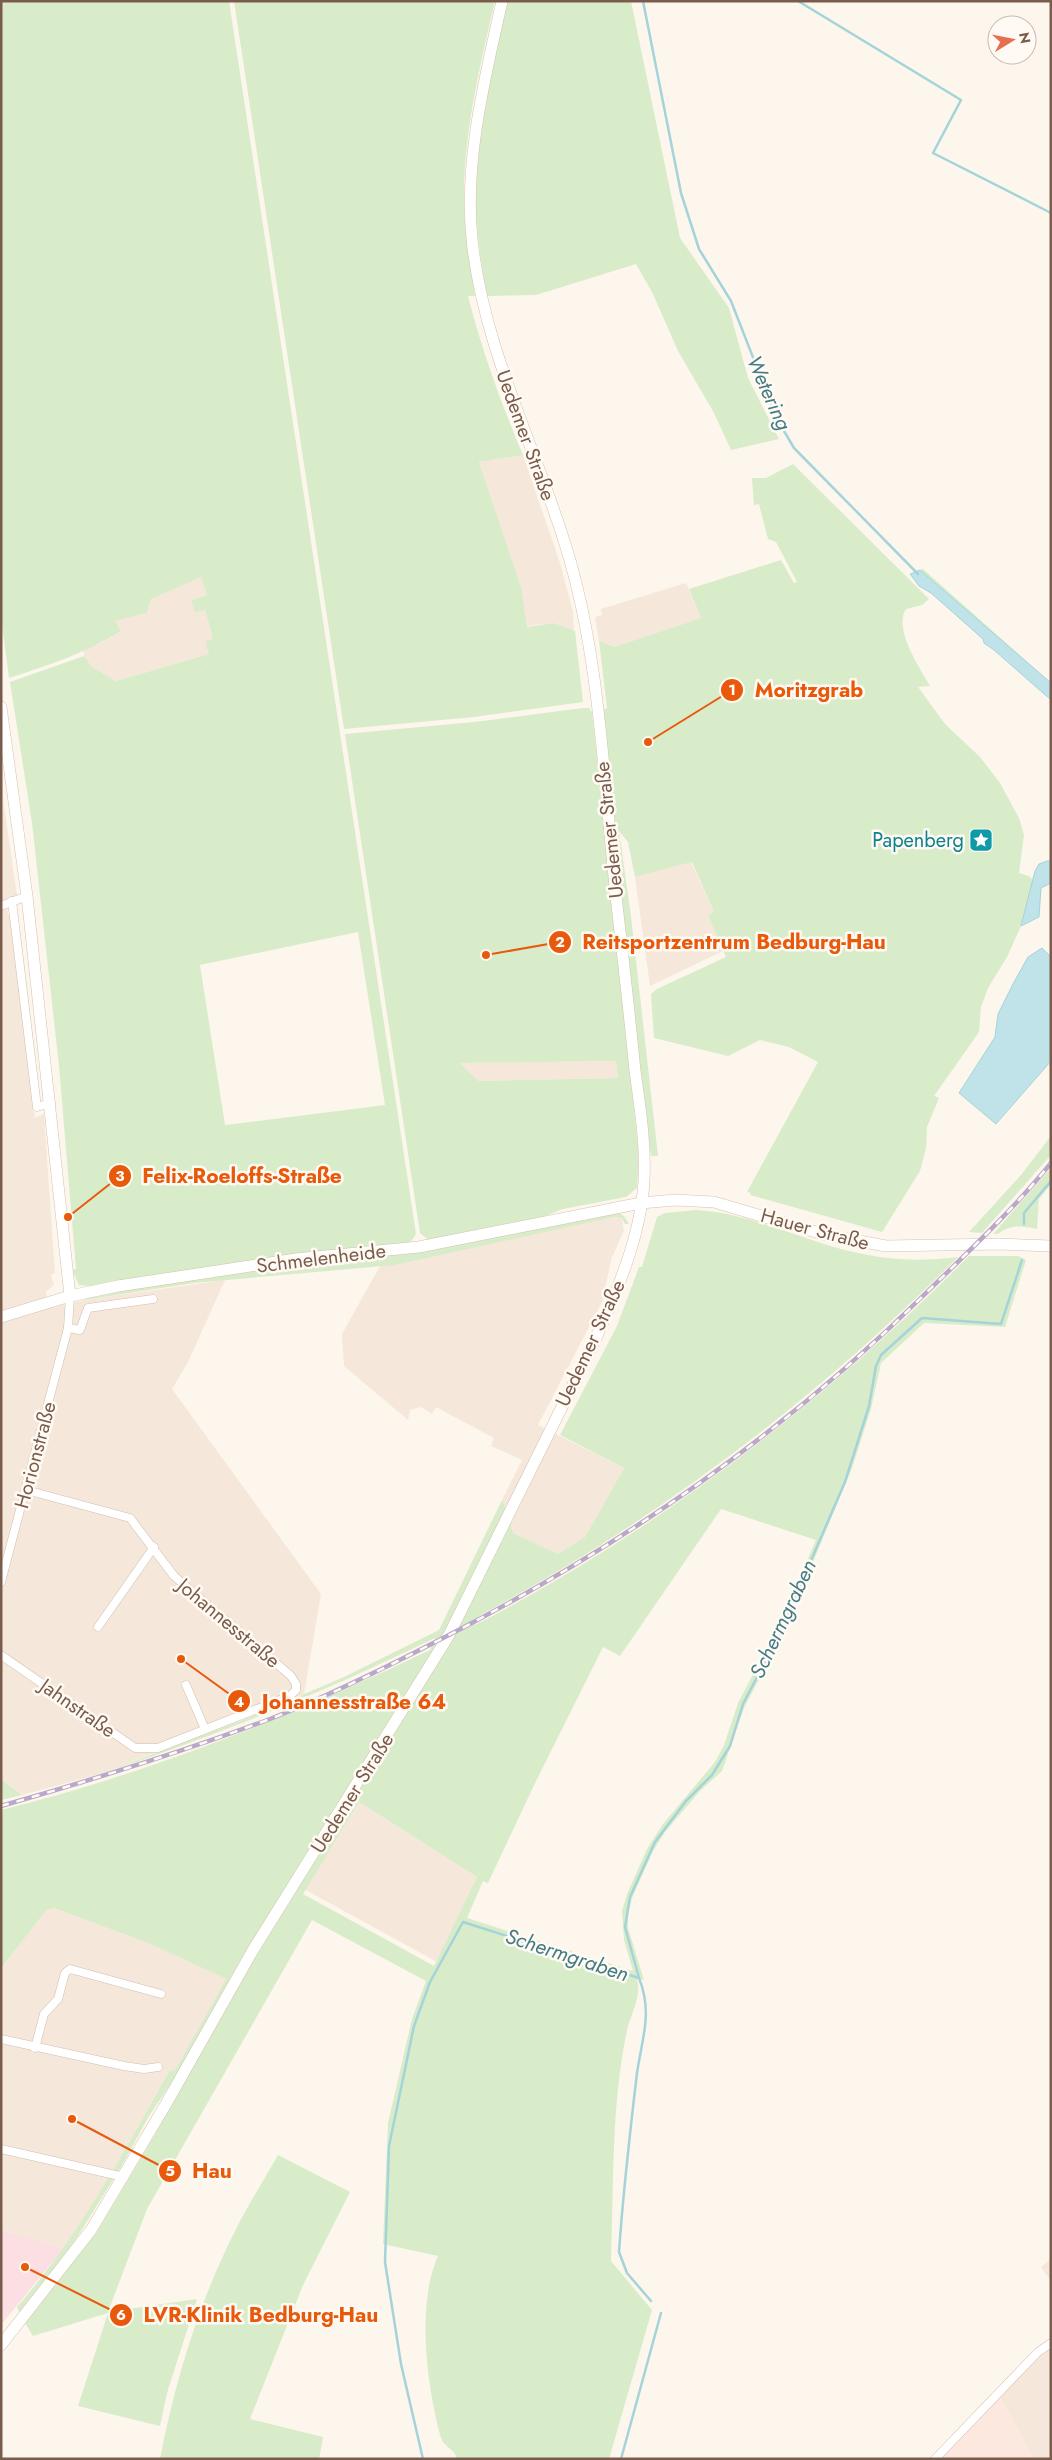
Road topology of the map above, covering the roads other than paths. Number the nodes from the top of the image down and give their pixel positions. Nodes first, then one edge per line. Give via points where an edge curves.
1 (502, 1) edge
2 (1, 707) edge
3 (3, 738) edge
4 (27, 896) junction
5 (12, 901) junction
6 (1, 906) edge
7 (51, 1103) junction
8 (641, 1203) junction
9 (1051, 1246) edge
10 (70, 1296) junction
11 (153, 1299) dead end
12 (1, 1316) edge
13 (68, 1328) junction
14 (26, 1490) junction
15 (154, 1547) junction
16 (1, 1582) edge
17 (98, 1627) dead end
18 (1, 1655) edge
19 (186, 1686) dead end
20 (205, 1729) junction
21 (158, 1748) joint
22 (162, 1994) dead end
23 (1, 2039) edge
24 (34, 2048) junction
25 (158, 2067) dead end
26 (1, 2149) edge
27 (124, 2177) junction
28 (1051, 2343) edge
29 (1, 2345) edge
30 (935, 2459) edge

1 - 8 main road, Uedemer Straße via 486,73 472,166 469,203 476,273 504,375 567,548 583,616 596,704 640,1110 644,1180
2 - 3 main road
3 - 4 main road
4 - 5 street
4 - 7 main road
5 - 6 street
5 - 7 street via 37,1107
7 - 10 main road
8 - 9 main road, Hauer Straße via 674,1200 714,1202 834,1238 886,1246
8 - 10 main road, Schmelenheide via 419,1247 248,1266
8 - 27 main road, Uedemer Straße via 637,1228 604,1321 449,1635 254,1950
10 - 12 main road, Schmelenheide
10 - 13 street, Horionstraße
11 - 13 street via 88,1308 80,1330
13 - 14 street, Horionstraße
14 - 15 street, Johannesstraße via 130,1518
14 - 16 street, Horionstraße
15 - 17 street
15 - 20 street, Johannesstraße via 174,1576 291,1676 296,1684 296,1690 290,1696
18 - 21 street, Jahnstraße via 135,1748
19 - 20 street
20 - 21 street, Johannesstraße
22 - 24 street via 70,1969 65,1973 58,1999 44,2014
23 - 24 street
24 - 25 street via 124,2066
26 - 27 street
27 - 29 main road, Uedemer Straße via 91,2230
28 - 30 street via 1038,2352

